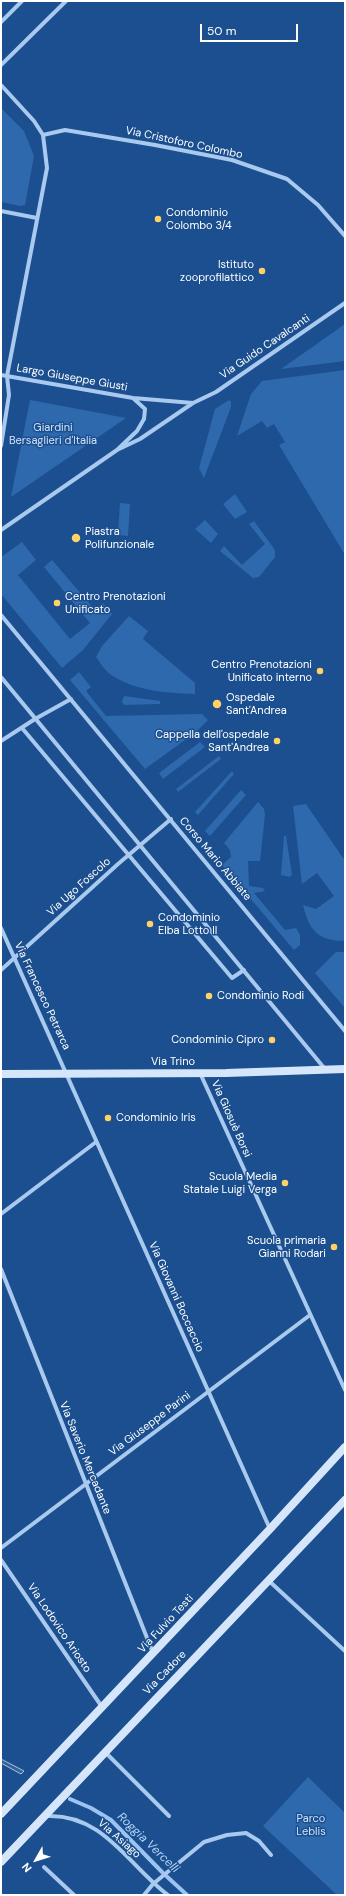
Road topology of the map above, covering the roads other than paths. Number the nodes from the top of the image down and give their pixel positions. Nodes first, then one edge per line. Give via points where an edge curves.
1 (22, 1) edge
2 (66, 1) edge
3 (1, 22) edge
4 (1, 65) edge
5 (1, 85) edge
6 (43, 135) junction
7 (1, 211) edge
8 (37, 218) junction
9 (345, 236) edge
10 (345, 303) edge
11 (1, 375) edge
12 (7, 376) junction
13 (133, 398) junction
14 (193, 403) junction
15 (2, 433) edge
16 (1, 446) edge
17 (117, 450) junction
18 (1, 530) edge
19 (1, 615) edge
20 (1, 677) edge
21 (71, 699) junction
22 (36, 719) junction
23 (22, 728) junction
24 (1, 741) edge
25 (171, 819) junction
26 (140, 845) junction
27 (128, 855) junction
28 (1, 928) edge
29 (14, 958) junction
30 (1, 970) edge
31 (244, 970) junction
32 (345, 1031) edge
33 (325, 1069) junction
34 (345, 1069) edge
35 (67, 1072) junction
36 (200, 1073) junction
37 (1, 1074) edge
38 (96, 1142) junction
39 (1, 1214) edge
40 (1, 1269) edge
41 (310, 1315) junction
42 (345, 1390) edge
43 (208, 1392) junction
44 (345, 1447) edge
45 (86, 1484) junction
46 (345, 1500) edge
47 (270, 1529) junction
48 (1, 1548) edge
49 (1, 1560) edge
50 (268, 1580) junction
51 (345, 1651) edge
52 (153, 1653) junction
53 (102, 1707) junction
54 (105, 1752) junction
55 (1, 1814) edge
56 (44, 1816) junction
57 (169, 1816) dead end
58 (271, 1855) dead end
59 (1, 1862) edge
60 (44, 1867) dead end
61 (153, 1884) junction
62 (74, 1895) edge
63 (144, 1895) edge
64 (168, 1895) edge

1 - 3 street
2 - 4 street
5 - 6 street via 34,121
6 - 8 street via 47,168
6 - 9 street, Via Cristoforo Colombo via 65,130 232,160 287,179 318,205
7 - 8 street
8 - 12 street
10 - 14 street, Via Guido Cavalcanti via 216,392
11 - 12 street
12 - 13 street, Largo Giuseppe Giusti
12 - 15 street, Largo Giuseppe Giusti via 9,395
13 - 14 street, Largo Giuseppe Giusti
13 - 17 street, Largo Giuseppe Giusti via 145,409 144,419 137,431
14 - 17 street, Largo Giuseppe Giusti via 140,439
15 - 16 street, Largo Giuseppe Giusti
17 - 18 street, Largo Giuseppe Giusti
19 - 21 street, Corso Mario Abbiate
20 - 22 street
21 - 22 street
21 - 25 street, Corso Mario Abbiate
22 - 23 street
22 - 26 street
23 - 24 street
23 - 27 street
25 - 26 street, Via Ugo Foscolo
25 - 32 street, Corso Mario Abbiate
26 - 27 street, Via Ugo Foscolo
26 - 31 street
27 - 29 street, Via Ugo Foscolo
27 - 31 street via 232,978
28 - 29 street, Via Francesco Petrarca
29 - 30 street, Via Ugo Foscolo
29 - 35 street, Via Francesco Petrarca
31 - 33 street
33 - 34 street, Via Trino
33 - 36 street, Via Trino
35 - 36 street, Via Trino
35 - 37 street, Via Trino
35 - 38 street, Via Giovanni Boccaccio
36 - 41 street, Via Giosuè Borsi
38 - 39 street
38 - 43 street, Via Giovanni Boccaccio
40 - 45 street, Via Saverio Mercadante
41 - 42 street, Via Giosuè Borsi
41 - 43 street, Via Giuseppe Parini
43 - 45 street, Via Giuseppe Parini
43 - 47 street, Via Giovanni Boccaccio
44 - 47 street, Via Fulvio Testi
45 - 48 street, Via Giuseppe Parini
45 - 52 street, Via Saverio Mercadante
46 - 50 street, Via Cadore
47 - 52 street, Via Fulvio Testi
49 - 53 street, Via Lodovico Ariosto
50 - 51 street
50 - 54 street, Via Cadore
52 - 53 street, Via Fulvio Testi
53 - 55 street, Via Fulvio Testi
54 - 56 street, Via Cadore
54 - 57 street
56 - 59 street, Via Cadore
56 - 61 street, Via Asiago via 78,1820 97,1829
58 - 61 street via 250,1835 239,1832 204,1842
60 - 62 street
61 - 63 street
61 - 64 street, Via Asiago

